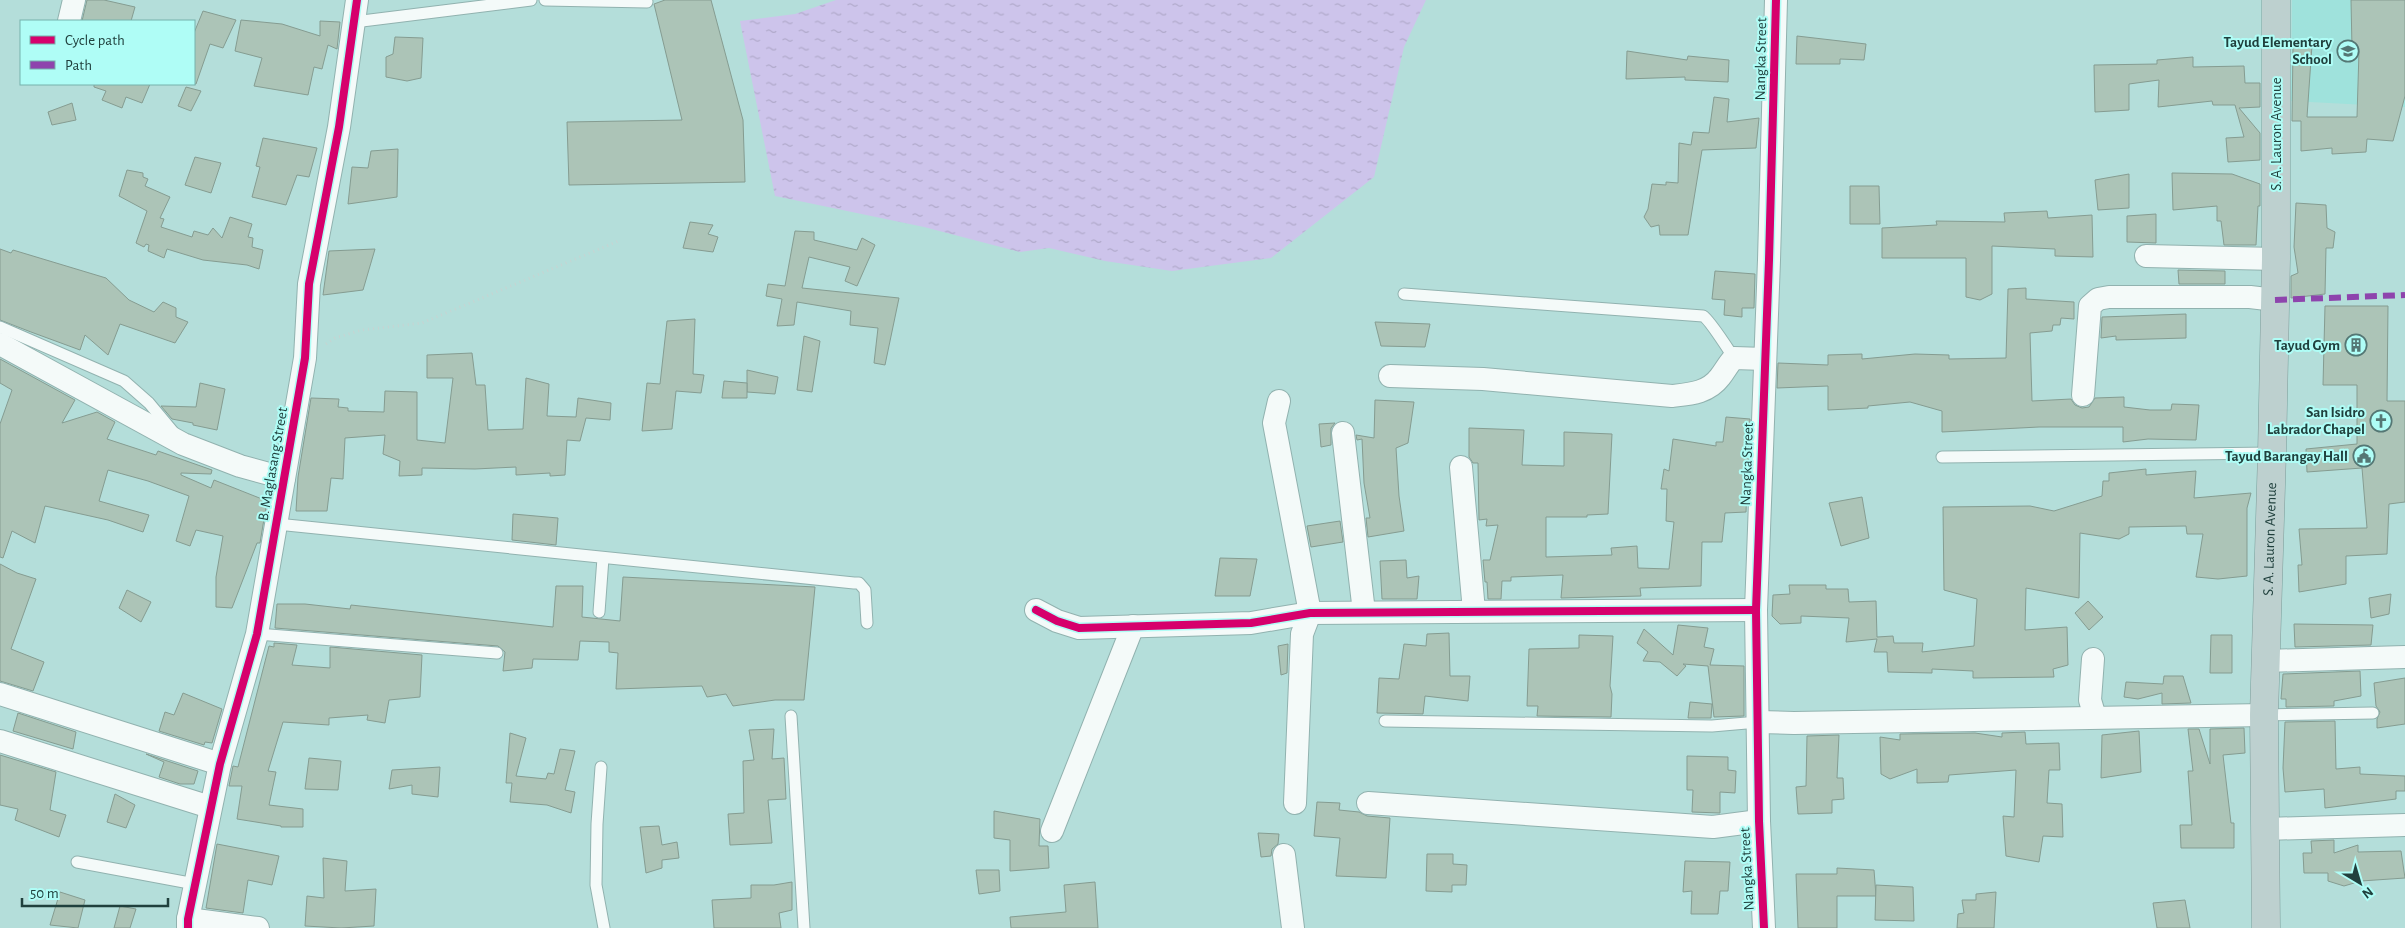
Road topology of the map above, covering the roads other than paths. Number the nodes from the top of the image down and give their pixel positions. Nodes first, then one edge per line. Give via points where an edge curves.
1 (74, 0) edge
2 (531, 0) edge
3 (545, 0) edge
4 (1776, 0) edge
5 (2276, 0) edge
6 (647, 2) dead end
7 (355, 11) edge
8 (69, 20) edge
9 (2146, 256) dead end
10 (2276, 259) junction
11 (1404, 294) dead end
12 (2275, 300) junction
13 (0, 327) edge
14 (0, 344) edge
15 (1734, 358) junction
16 (1765, 359) junction
17 (1390, 376) dead end
18 (2083, 395) dead end
19 (1279, 401) dead end
20 (1343, 433) dead end
21 (183, 444) junction
22 (2272, 453) junction
23 (1942, 457) dead end
24 (1461, 467) dead end
25 (284, 478) junction
26 (277, 524) junction
27 (603, 558) junction
28 (1036, 610) dead end
29 (1756, 610) junction
30 (598, 612) dead end
31 (1364, 612) junction
32 (1474, 612) junction
33 (1310, 613) junction
34 (867, 623) dead end
35 (1133, 626) junction
36 (257, 634) junction
37 (497, 653) dead end
38 (2405, 656) edge
39 (2093, 659) dead end
40 (2266, 661) junction
41 (0, 694) edge
42 (2373, 713) dead end
43 (2264, 715) junction
44 (791, 716) dead end
45 (2094, 717) junction
46 (1385, 721) dead end
47 (1758, 722) junction
48 (0, 741) edge
49 (220, 764) junction
50 (601, 767) dead end
51 (1295, 803) dead end
52 (1368, 803) dead end
53 (210, 808) junction
54 (1759, 822) junction
55 (2405, 826) edge
56 (2265, 829) junction
57 (1052, 831) dead end
58 (1284, 855) dead end
59 (77, 862) dead end
60 (195, 884) junction
61 (188, 924) edge
62 (258, 928) edge
63 (604, 928) edge
64 (804, 928) edge
65 (1293, 928) edge
66 (1764, 928) edge
67 (2266, 928) edge

1 - 8 street
2 - 7 lane
3 - 6 lane
4 - 16 street, Nangka Street
5 - 10 highway, S. A. Lauron Avenue
7 - 25 street, B. Maglasang Street via 339,127 309,284 305,358
9 - 10 street
10 - 12 highway, S. A. Lauron Avenue
11 - 15 lane via 1703,316 1711,322
12 - 18 street via 2250,297 2098,299 2090,306
12 - 22 highway, S. A. Lauron Avenue
13 - 21 lane via 124,381 150,403
14 - 21 street
15 - 16 street
15 - 17 street via 1708,388 1672,396 1482,379
16 - 29 street, Nangka Street
19 - 33 street via 1274,423
20 - 31 street
21 - 25 street via 240,466
22 - 23 lane
22 - 40 highway, S. A. Lauron Avenue
24 - 32 street
25 - 26 street, B. Maglasang Street
26 - 27 lane
26 - 36 street, B. Maglasang Street
27 - 30 lane
27 - 34 lane via 859,584 865,590
28 - 35 street via 1079,628
29 - 32 street
29 - 47 street, Nangka Street
31 - 32 street
31 - 33 street
33 - 35 street via 1251,623
33 - 51 street via 1302,634
35 - 57 street
36 - 37 lane
36 - 49 street, B. Maglasang Street
38 - 40 street
39 - 45 street via 2090,700
40 - 43 highway, S. A. Lauron Avenue
41 - 49 street
42 - 43 lane
43 - 45 street
43 - 56 highway, S. A. Lauron Avenue
44 - 64 lane
45 - 47 street
46 - 47 lane via 1712,726
47 - 54 street, Nangka Street
48 - 53 street
49 - 53 street, B. Maglasang Street
50 - 63 lane via 596,885
52 - 54 street via 1713,828
53 - 60 street, B. Maglasang Street
54 - 66 street, Nangka Street
55 - 56 street
56 - 67 highway, S. A. Lauron Avenue
58 - 65 street
59 - 60 lane
60 - 61 street, B. Maglasang Street
61 - 62 street

